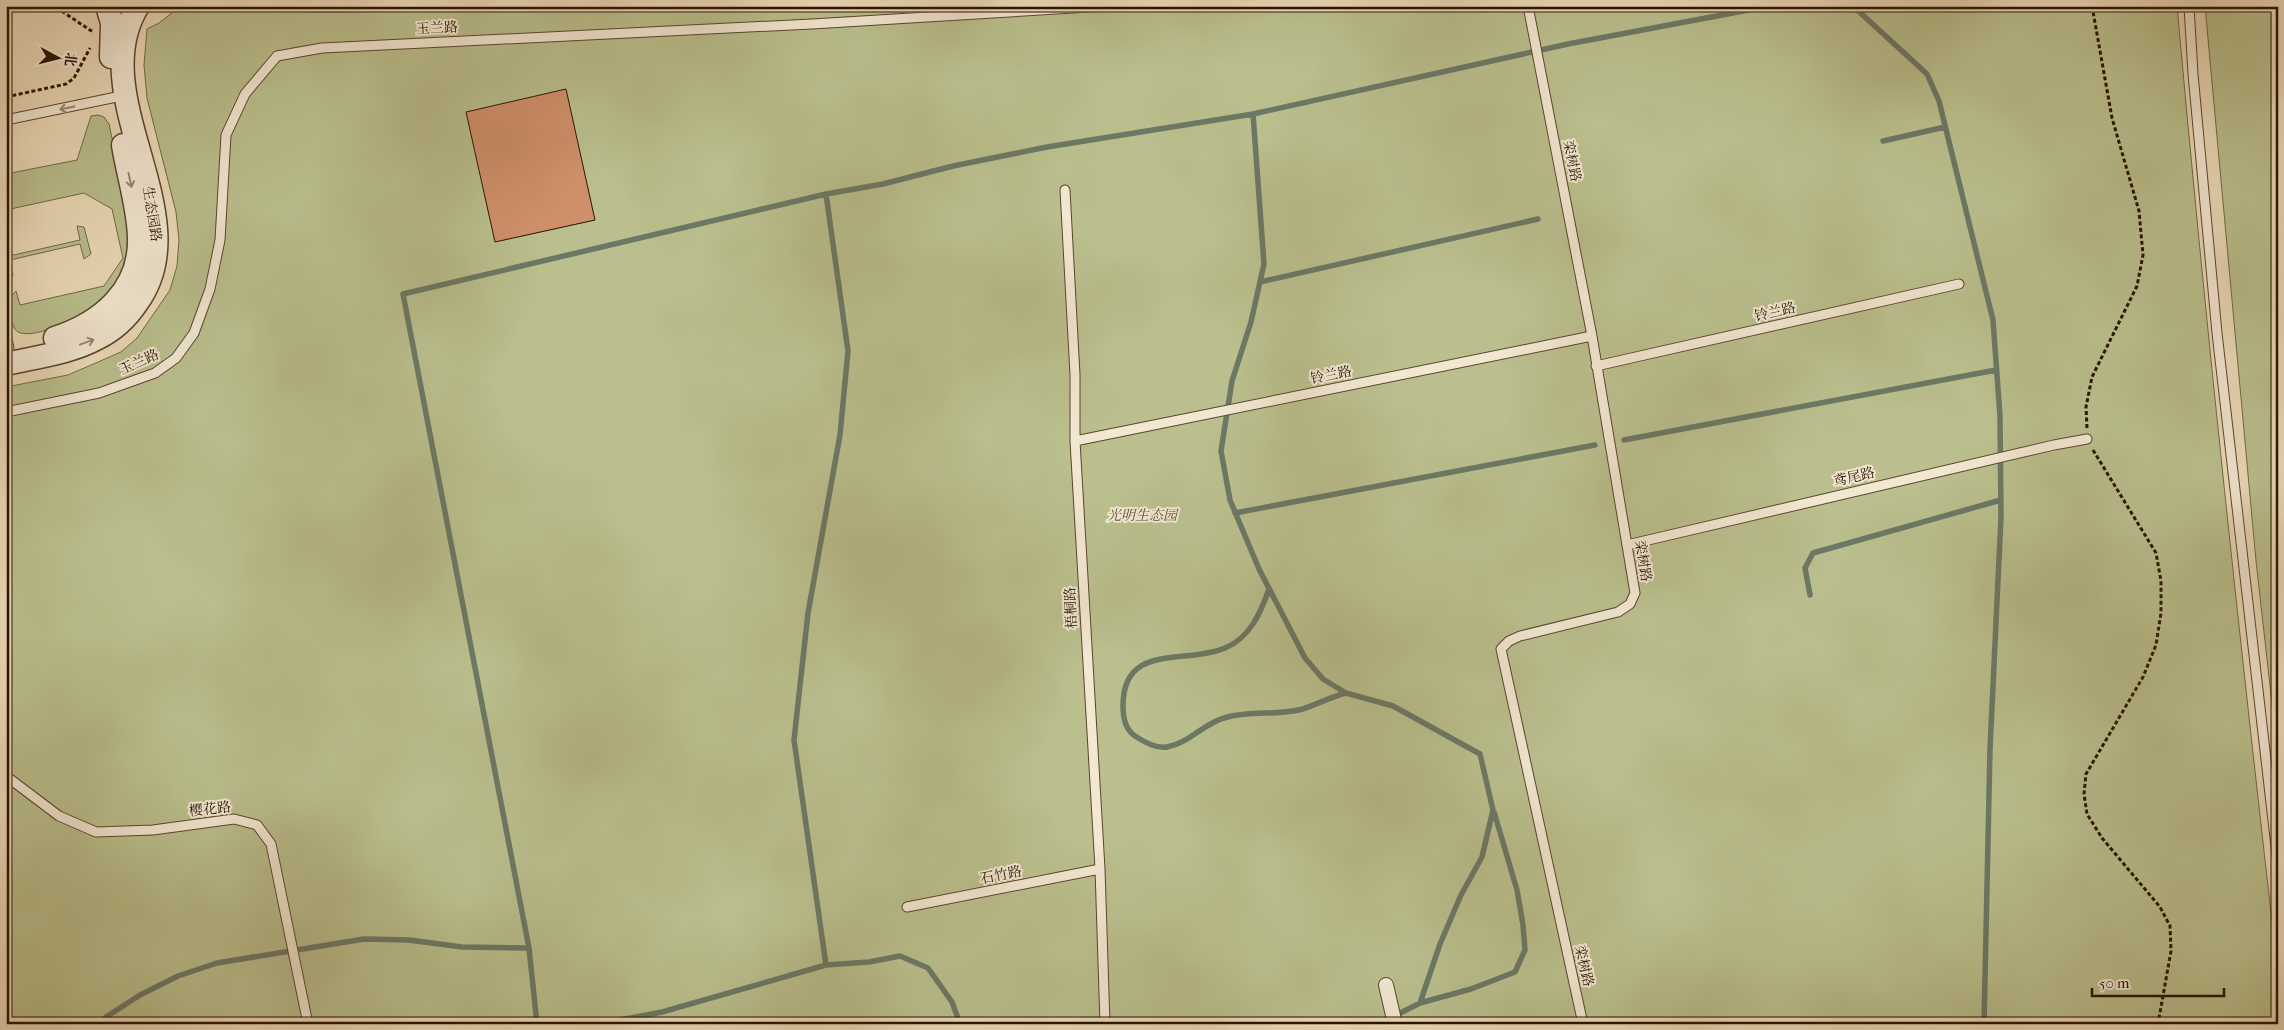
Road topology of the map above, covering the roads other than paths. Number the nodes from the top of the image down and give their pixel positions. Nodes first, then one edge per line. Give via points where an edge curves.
1 (107, 6) edge
2 (138, 6) edge
3 (1106, 6) edge
4 (1528, 6) edge
5 (2189, 6) edge
6 (120, 97) junction
7 (6, 120) edge
8 (1065, 190) dead end
9 (1959, 284) dead end
10 (1592, 336) junction
11 (7, 349) edge
12 (1596, 366) junction
13 (6, 412) edge
14 (2087, 439) road end
15 (1075, 441) junction
16 (1627, 545) junction
17 (6, 776) edge
18 (2278, 864) edge
19 (1100, 869) junction
20 (907, 907) dead end
21 (1386, 985) dead end
22 (308, 1024) edge
23 (1106, 1024) edge
24 (1395, 1024) edge
25 (1583, 1024) edge

1 - 6 street, 生态园路 via 112,23 111,71
2 - 6 street, 生态园路 via 126,38
3 - 13 lane, 玉兰路 via 322,48 277,56 245,94 226,135 220,240 210,289 194,333 176,358 155,373 99,393
4 - 10 lane, 栾树路
5 - 18 lane via 2218,343
6 -> 7 lane
6 - 11 street, 生态园路 via 139,238 131,278 110,308 94,321 56,338
8 - 15 lane, 梧桐路 via 1075,375
9 - 12 lane, 铃兰路
10 - 12 lane, 栾树路
10 - 15 lane, 铃兰路
12 - 16 lane, 栾树路
14 - 16 lane, 鸢尾路
15 - 19 lane, 梧桐路
16 - 25 lane, 栾树路 via 1634,593 1630,604 1618,612 1520,636 1501,649
17 - 22 lane, 樱花路 via 59,816 96,832 153,830 234,818 257,825 270,844
19 - 20 lane, 石竹路
19 - 23 lane, 梧桐路
21 - 24 street

